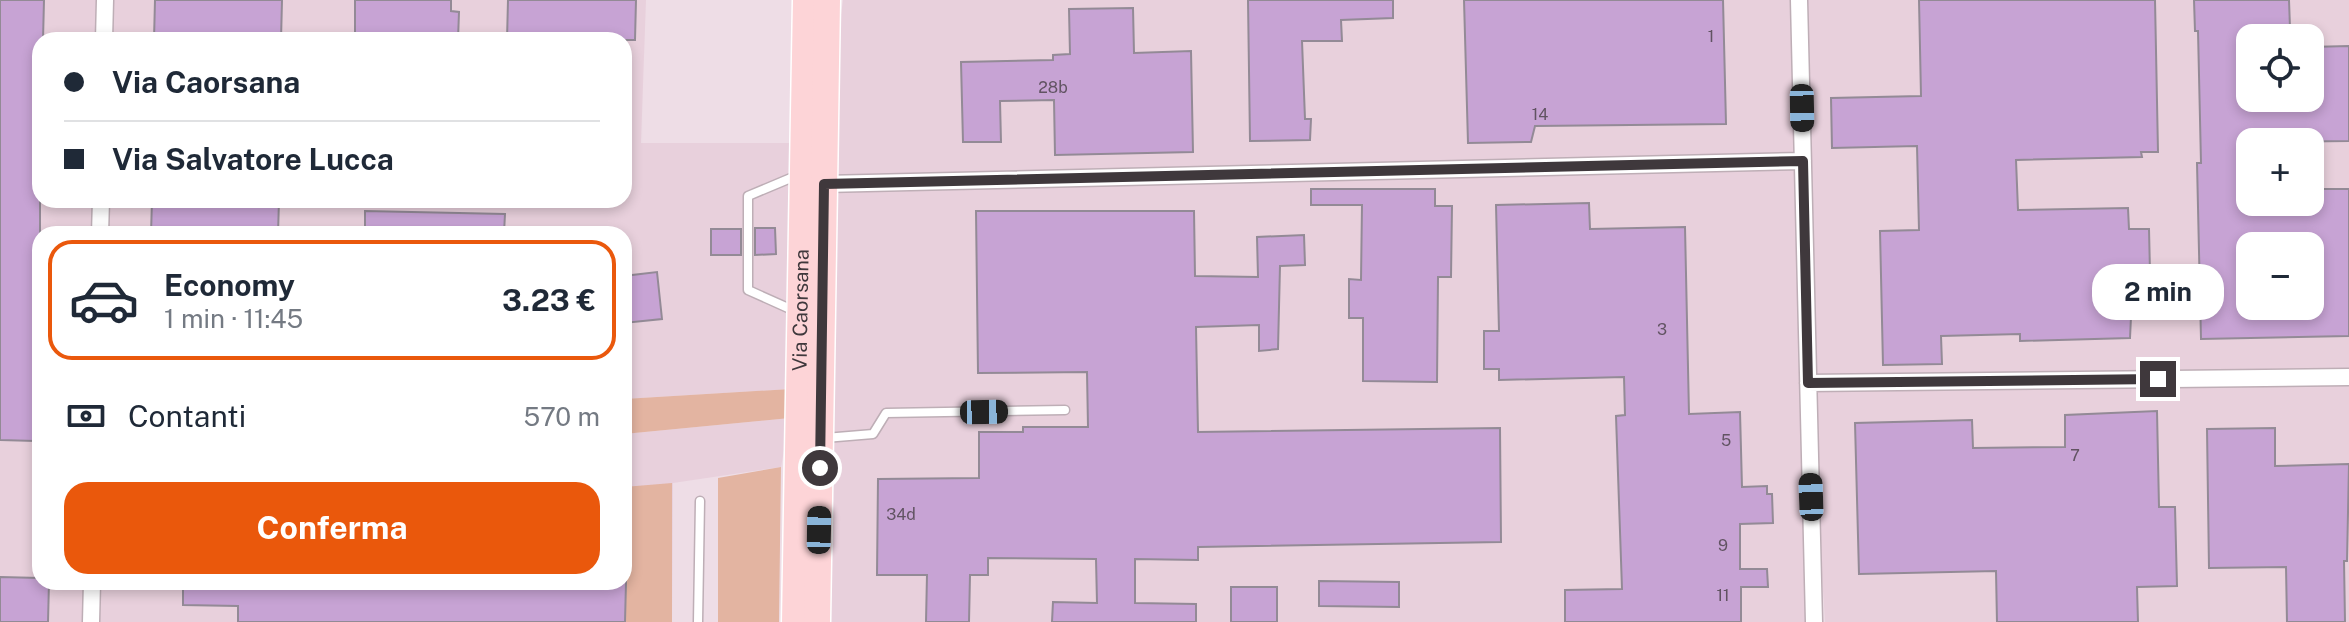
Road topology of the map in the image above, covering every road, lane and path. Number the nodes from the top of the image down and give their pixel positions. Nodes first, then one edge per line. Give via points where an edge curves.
1 (105, 0) edge
2 (806, 0) edge
3 (827, 0) edge
4 (1799, 0) edge
5 (104, 32) edge
6 (1803, 161) junction
7 (813, 178) junction
8 (799, 313) junction
9 (2349, 377) edge
10 (1808, 383) junction
11 (1065, 410) dead end
12 (820, 438) junction
13 (700, 501) dead end
14 (92, 590) edge
15 (91, 622) edge
16 (698, 622) edge
17 (795, 622) edge
18 (817, 622) edge
19 (1814, 622) edge

1 - 5 street
2 - 7 main road, Via Caorsana
3 - 7 main road, Via Caorsana
4 - 6 street
6 - 7 street
6 - 10 street
7 - 8 main road, Via Caorsana
7 - 8 lane via 748,196 748,290
7 - 12 main road, Via Caorsana
8 - 17 main road, Via Caorsana
9 - 10 street
10 - 19 street
11 - 12 lane via 886,413 873,434
12 - 18 main road, Via Caorsana
13 - 16 lane
14 - 15 street

